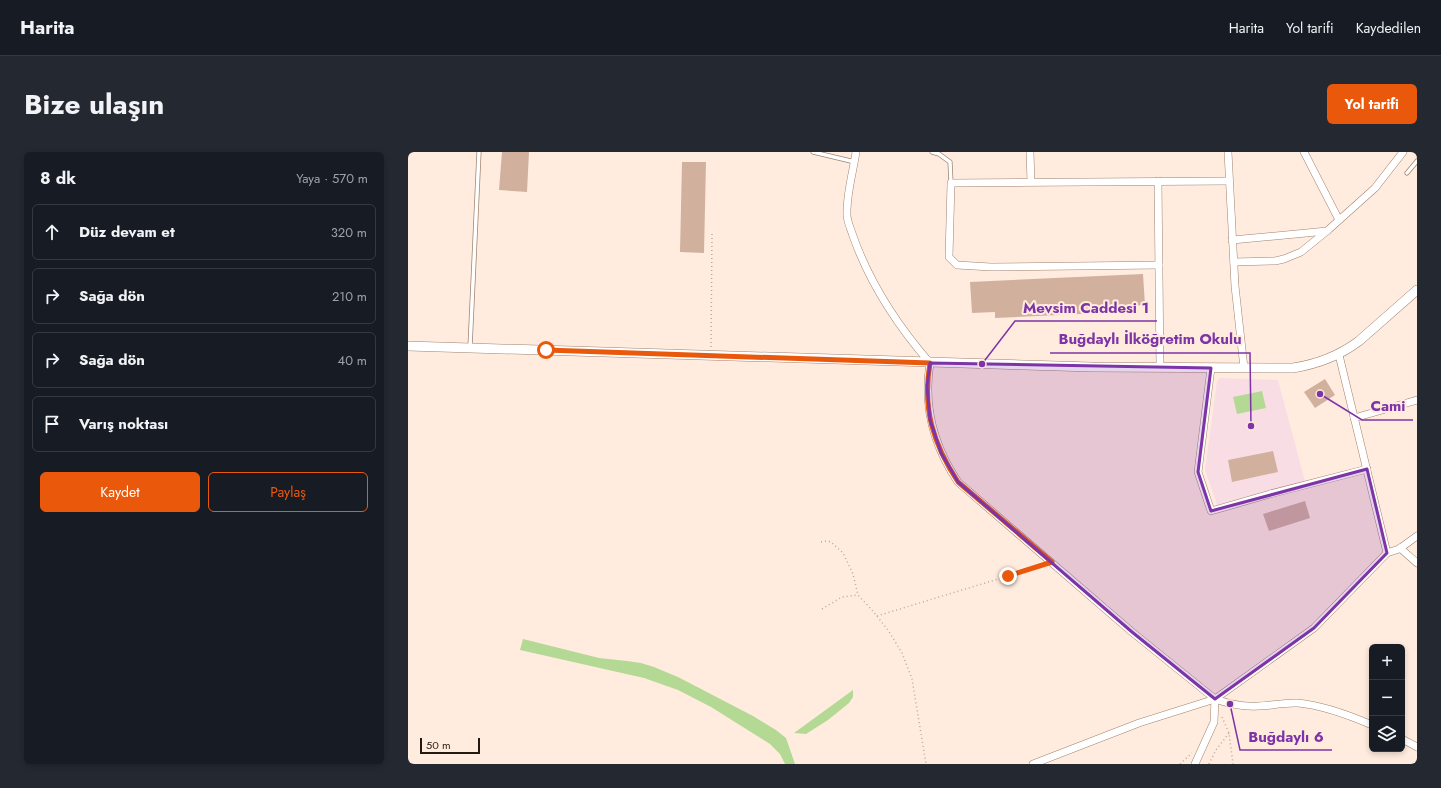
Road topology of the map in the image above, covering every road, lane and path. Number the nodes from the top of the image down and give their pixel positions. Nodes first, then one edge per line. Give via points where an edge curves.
1 (479, 152) edge
2 (813, 152) edge
3 (856, 152) edge
4 (932, 152) edge
5 (1030, 152) edge
6 (1228, 152) edge
7 (1304, 152) edge
8 (1403, 152) edge
9 (1417, 161) edge
10 (855, 162) junction
11 (1407, 173) dead end
12 (1158, 181) junction
13 (1229, 181) junction
14 (1031, 182) junction
15 (951, 183) junction
16 (1339, 220) junction
17 (1327, 231) junction
18 (712, 233) dead end
19 (1232, 240) junction
20 (1234, 262) junction
21 (1159, 265) junction
22 (1417, 290) edge
23 (408, 346) edge
24 (470, 348) junction
25 (1339, 355) junction
26 (711, 356) junction
27 (930, 363) junction
28 (1160, 367) junction
29 (1211, 368) junction
30 (1244, 368) junction
31 (1417, 400) edge
32 (1354, 418) junction
33 (1367, 469) junction
34 (1417, 536) edge
35 (821, 542) dead end
36 (1400, 548) junction
37 (1387, 552) junction
38 (1052, 562) junction
39 (1417, 563) edge
40 (858, 595) junction
41 (822, 610) dead end
42 (877, 616) junction
43 (1215, 699) junction
44 (1369, 724) edge
45 (1405, 741) edge
46 (1417, 747) edge
47 (926, 764) edge
48 (1033, 764) edge
49 (1195, 764) edge
50 (1209, 764) edge
51 (1233, 764) edge

1 - 24 lane
2 - 10 lane
3 - 10 street
4 - 15 lane via 950,162
5 - 14 street
6 - 13 street
7 - 16 street
8 - 16 street via 1374,188
9 - 11 lane
10 - 27 street via 846,214 856,245 887,306 907,336
12 - 13 street
12 - 14 street
12 - 21 street
13 - 19 street
14 - 15 street
15 - 21 street via 949,257 957,265
16 - 17 street
17 - 19 street
17 - 20 street via 1301,252 1284,259
18 - 26 path
19 - 20 street
20 - 30 street
21 - 28 street
22 - 25 street via 1359,342
23 - 24 street
24 - 26 street
25 - 30 street via 1305,366
25 - 32 street
26 - 27 street
27 - 28 street
27 - 38 street via 927,386 930,420 937,442 958,482
28 - 29 street
29 - 30 street
29 - 33 street via 1198,472 1211,511
31 - 32 street
32 - 33 street
33 - 37 street
34 - 36 street
35 - 40 path via 831,542 843,553 853,574
36 - 37 street
36 - 39 street
37 - 43 street via 1314,628
38 - 42 path
38 - 43 street via 1132,632
40 - 41 path via 842,597
40 - 42 path
42 - 47 path via 898,647 912,679
43 - 44 street via 1248,706 1307,704
43 - 48 street via 1139,723
43 - 49 street via 1214,722
45 - 46 street
50 - 51 path via 1229,733

